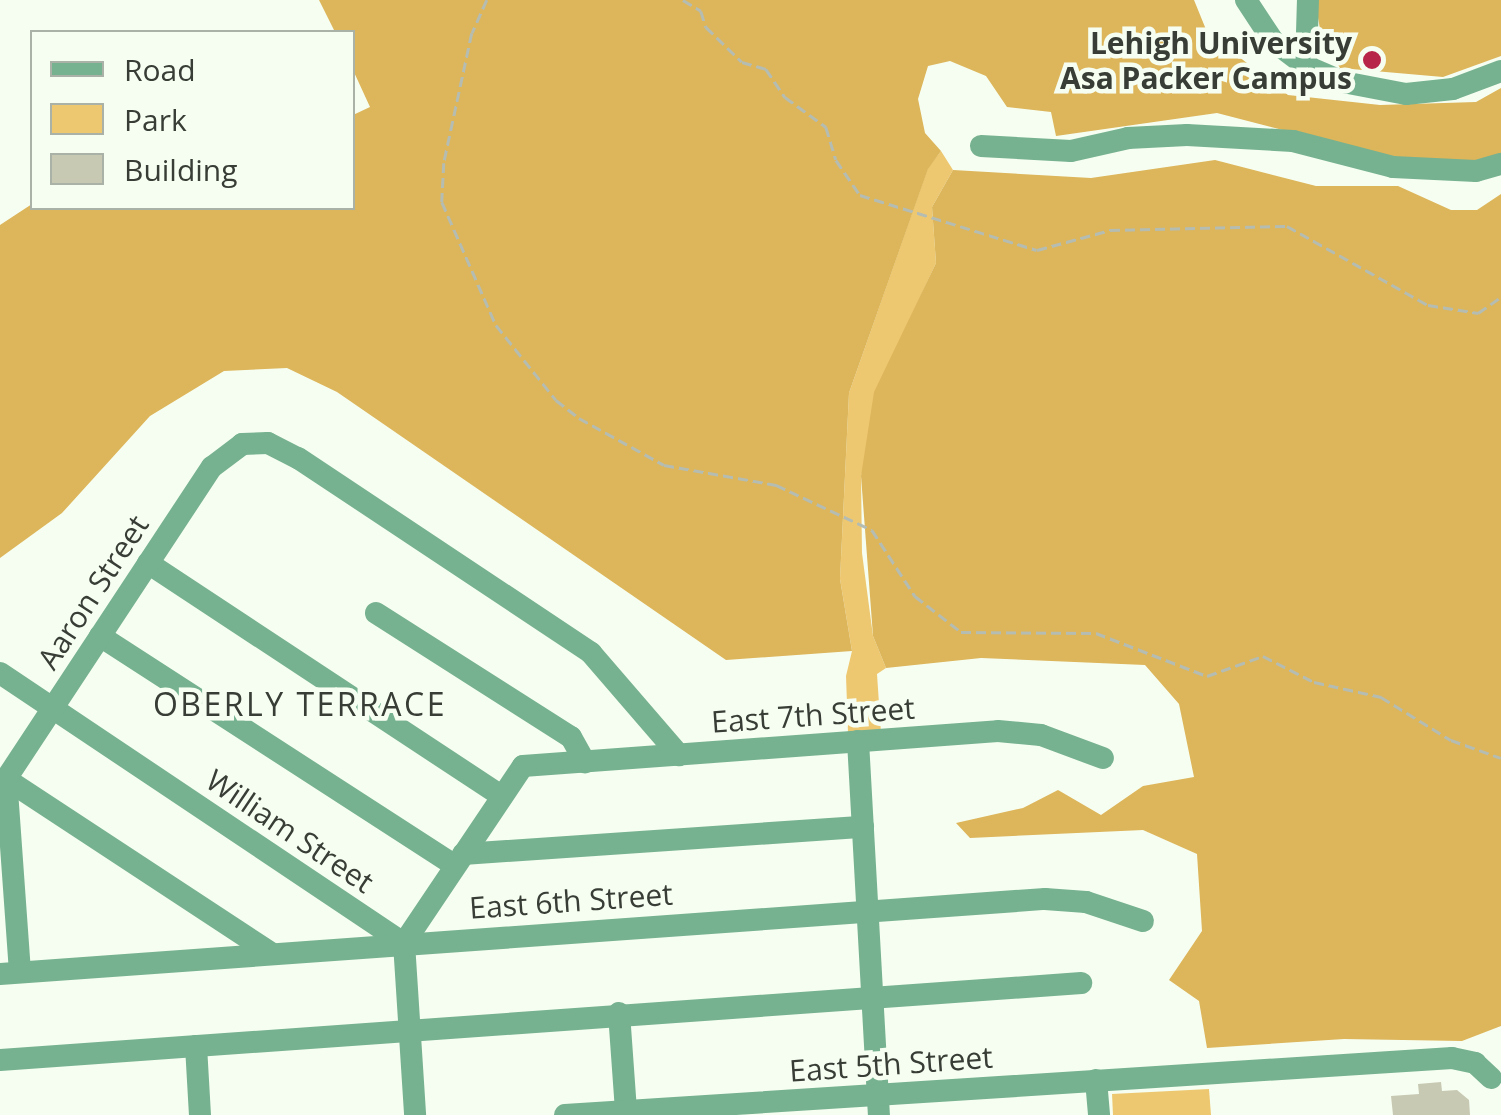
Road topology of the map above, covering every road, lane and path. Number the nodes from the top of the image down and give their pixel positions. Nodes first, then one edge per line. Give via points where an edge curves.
1 (487, 0) edge
2 (683, 0) edge
3 (1246, 0) edge
4 (1308, 0) edge
5 (1306, 66) junction
6 (1501, 71) edge
7 (981, 146) dead end
8 (1501, 164) edge
9 (1501, 298) edge
10 (148, 563) junction
11 (376, 613) dead end
12 (100, 636) junction
13 (0, 673) edge
14 (53, 708) junction
15 (858, 741) junction
16 (679, 754) junction
17 (1102, 758) dead end
18 (1501, 758) edge
19 (585, 762) junction
20 (6, 780) junction
21 (502, 796) junction
22 (862, 827) junction
23 (459, 860) junction
24 (867, 911) junction
25 (1143, 921) dead end
26 (404, 943) junction
27 (270, 953) junction
28 (10, 973) edge
29 (1081, 984) dead end
30 (872, 996) junction
31 (619, 1013) junction
32 (410, 1029) junction
33 (196, 1046) junction
34 (0, 1060) edge
35 (1491, 1078) dead end
36 (1096, 1080) junction
37 (879, 1105) edge
38 (626, 1111) junction
39 (200, 1115) edge
40 (415, 1115) edge
41 (565, 1115) edge
42 (1099, 1115) edge

1 - 18 path via 472,33 444,162 442,202 496,326 556,400 579,418 664,465 776,485 872,530 915,596 961,632 1096,633 1207,676 1263,656 1314,682 1381,698 1451,740
2 - 9 path via 701,11 706,27 742,62 766,69 786,97 826,127 836,160 860,195 1037,250 1110,230 1246,232 1287,226 1428,305 1461,315
3 - 5 street via 1273,41
4 - 5 street
5 - 6 street via 1343,82 1406,94 1453,89
7 - 8 street via 1071,152 1128,138 1187,135 1294,141 1393,168 1476,171
10 - 12 street, Aaron Street
10 - 16 street, Aaron Street via 212,467 251,442 298,458 591,653
10 - 21 street
11 - 19 street via 571,738
12 - 14 street, Aaron Street
12 - 23 street
13 - 14 street, William Street
14 - 20 street, Aaron Street
14 - 26 street, William Street
15 - 16 street, East 7th Street
15 - 17 street, East 7th Street via 1012,731
15 - 22 street
16 - 19 street, East 7th Street
19 - 21 street, East 7th Street via 523,766
20 - 27 street
20 - 28 street
21 - 23 street
22 - 23 street
22 - 24 street
23 - 26 street
24 - 25 street, East 6th Street via 1058,898
24 - 26 street, East 6th Street
24 - 30 street
26 - 27 street, East 6th Street
26 - 32 street
27 - 28 street, East 6th Street
29 - 30 street
30 - 31 street
30 - 37 street
31 - 32 street
31 - 38 street
32 - 33 street
32 - 40 street
33 - 34 street
33 - 39 street
35 - 36 street, East 5th Street via 1466,1058
36 - 37 street, East 5th Street
36 - 42 street
37 - 38 street, East 5th Street
38 - 41 street, East 5th Street

